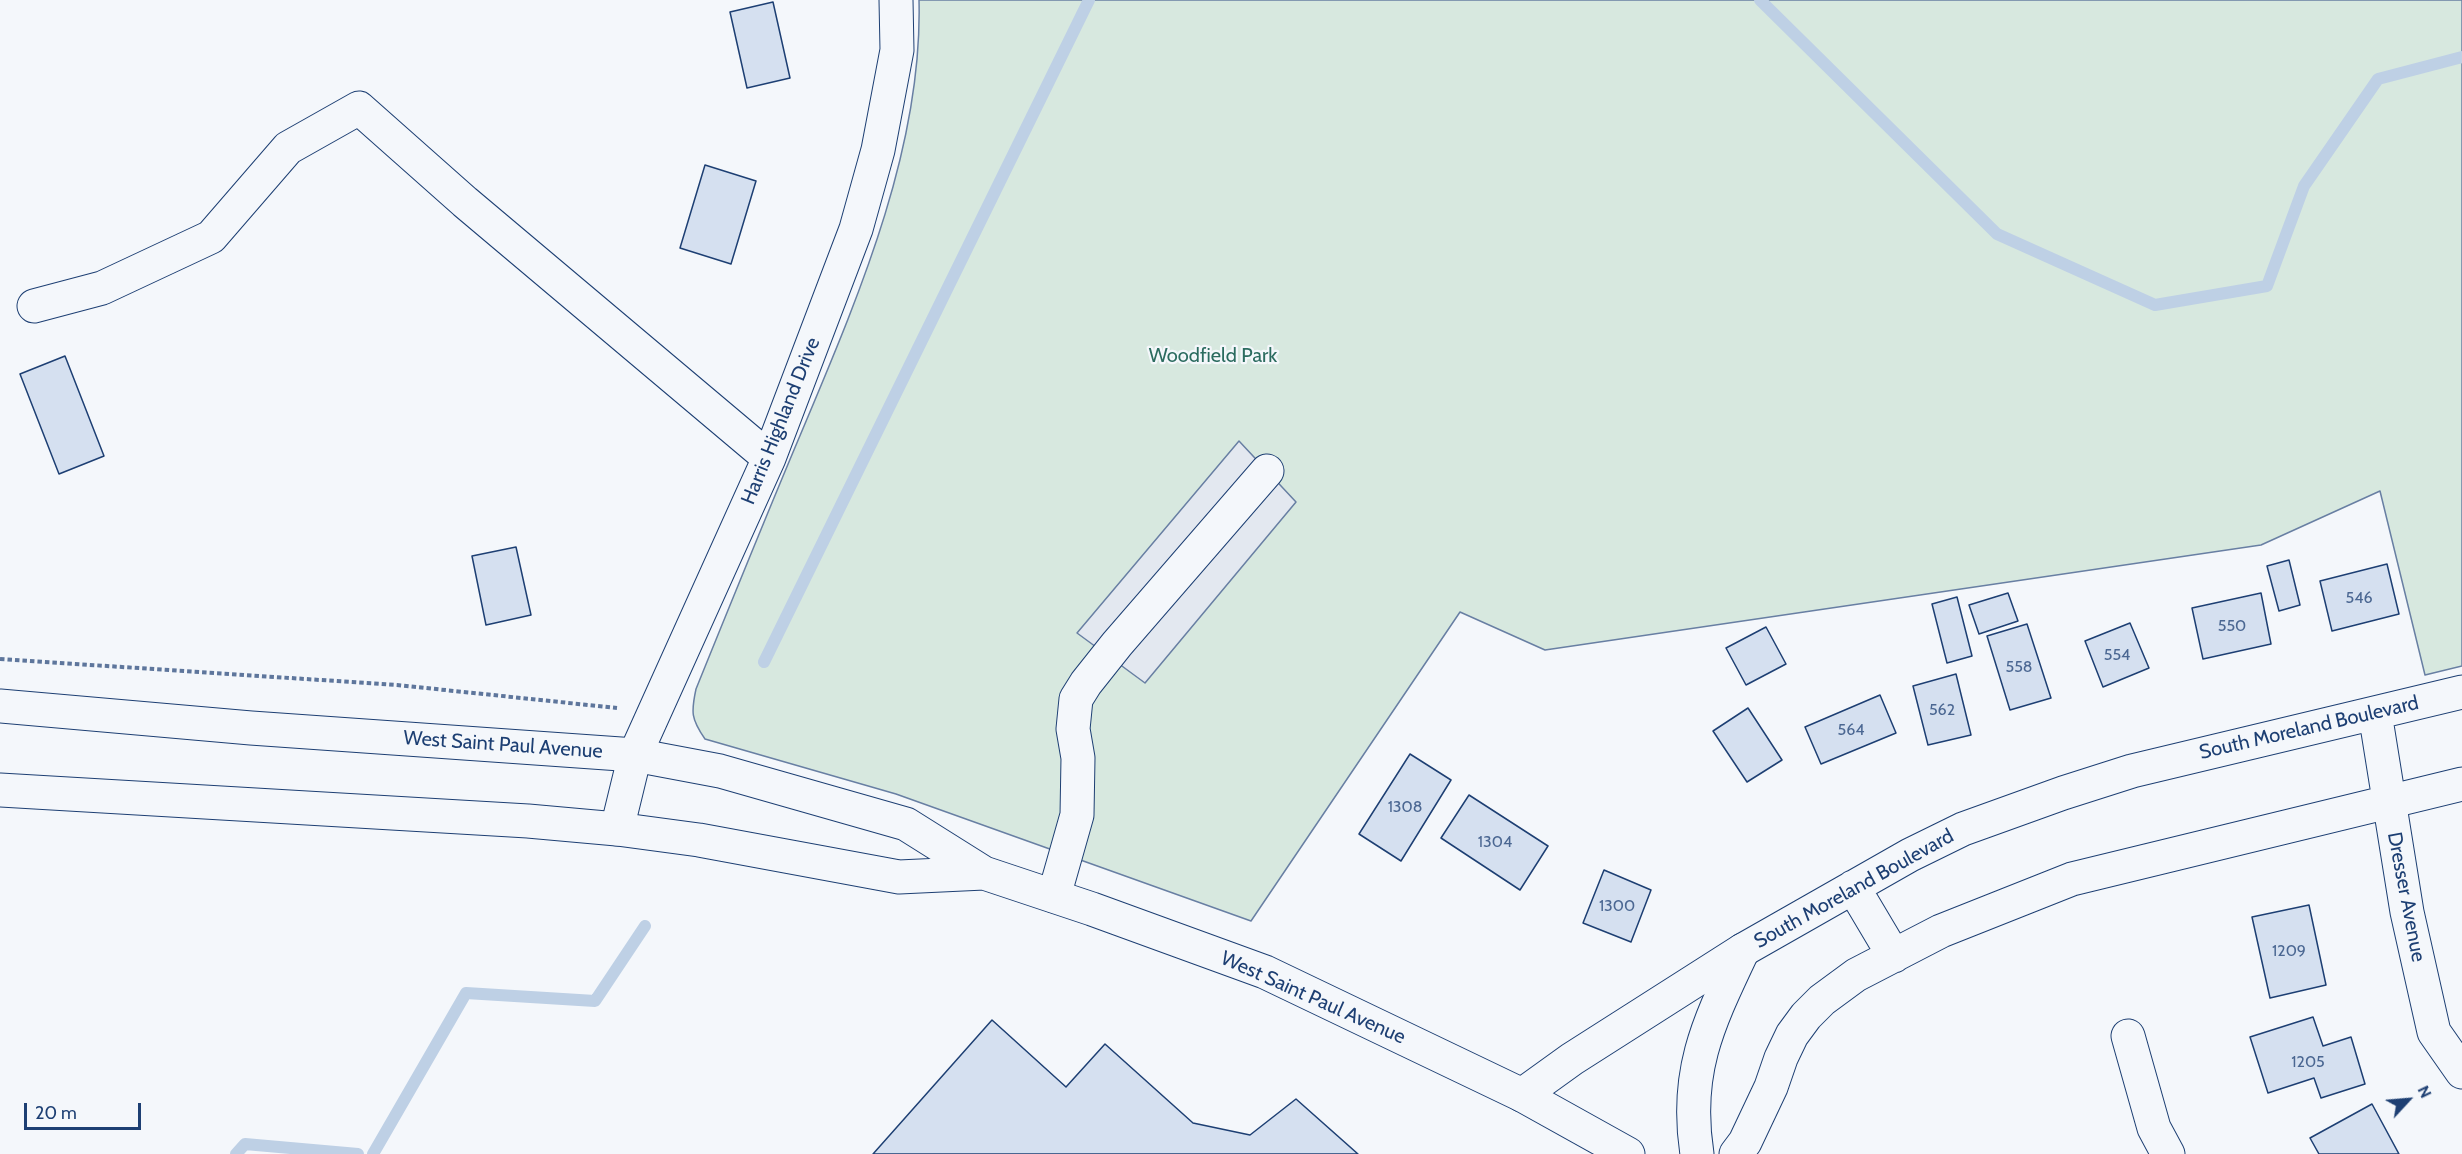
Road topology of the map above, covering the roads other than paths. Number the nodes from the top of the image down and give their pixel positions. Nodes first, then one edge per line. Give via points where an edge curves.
1 (896, 0) edge
2 (34, 306) dead end
3 (769, 458) junction
4 (1267, 471) dead end
5 (2462, 692) edge
6 (0, 706) edge
7 (2374, 713) junction
8 (635, 755) junction
9 (2462, 784) edge
10 (0, 790) edge
11 (2389, 802) junction
12 (617, 829) junction
13 (984, 873) junction
14 (1853, 887) junction
15 (1054, 896) junction
16 (1743, 950) junction
17 (1894, 956) junction
18 (2128, 1036) dead end
19 (2462, 1072) edge
20 (1522, 1095) junction
21 (1628, 1154) edge
22 (1697, 1154) edge
23 (1736, 1154) edge
24 (2168, 1154) edge

1 - 3 street, Harris Highland Drive via 897,50 878,150 862,207
2 - 3 street via 102,288 212,237 288,148 359,108
3 - 8 street, Harris Highland Drive
4 - 15 street via 1117,644 1076,699 1073,729 1078,758 1077,816
5 - 7 street, South Moreland Boulevard
6 - 8 street, West Saint Paul Avenue
7 - 11 street, Dresser Avenue
7 - 14 street, South Moreland Boulevard via 2132,771 2063,793 1963,829
8 - 12 street, Harris Highland Drive
8 - 13 street, West Saint Paul Avenue via 720,771 906,824
9 - 11 street
10 - 12 street, West Saint Paul Avenue
11 - 17 street via 2072,879 1941,931
11 - 19 street, Dresser Avenue via 2407,912 2434,1032
12 - 13 street, West Saint Paul Avenue via 899,877
13 - 15 street, West Saint Paul Avenue
14 - 16 street, South Moreland Boulevard
14 - 17 street
15 - 20 street, West Saint Paul Avenue via 1264,972
16 - 20 street, South Moreland Boulevard
16 - 22 street via 1711,1018 1697,1065
17 - 23 street via 1856,975 1806,1016 1792,1035 1745,1142
18 - 24 street via 2154,1128
20 - 21 street, West Saint Paul Avenue

